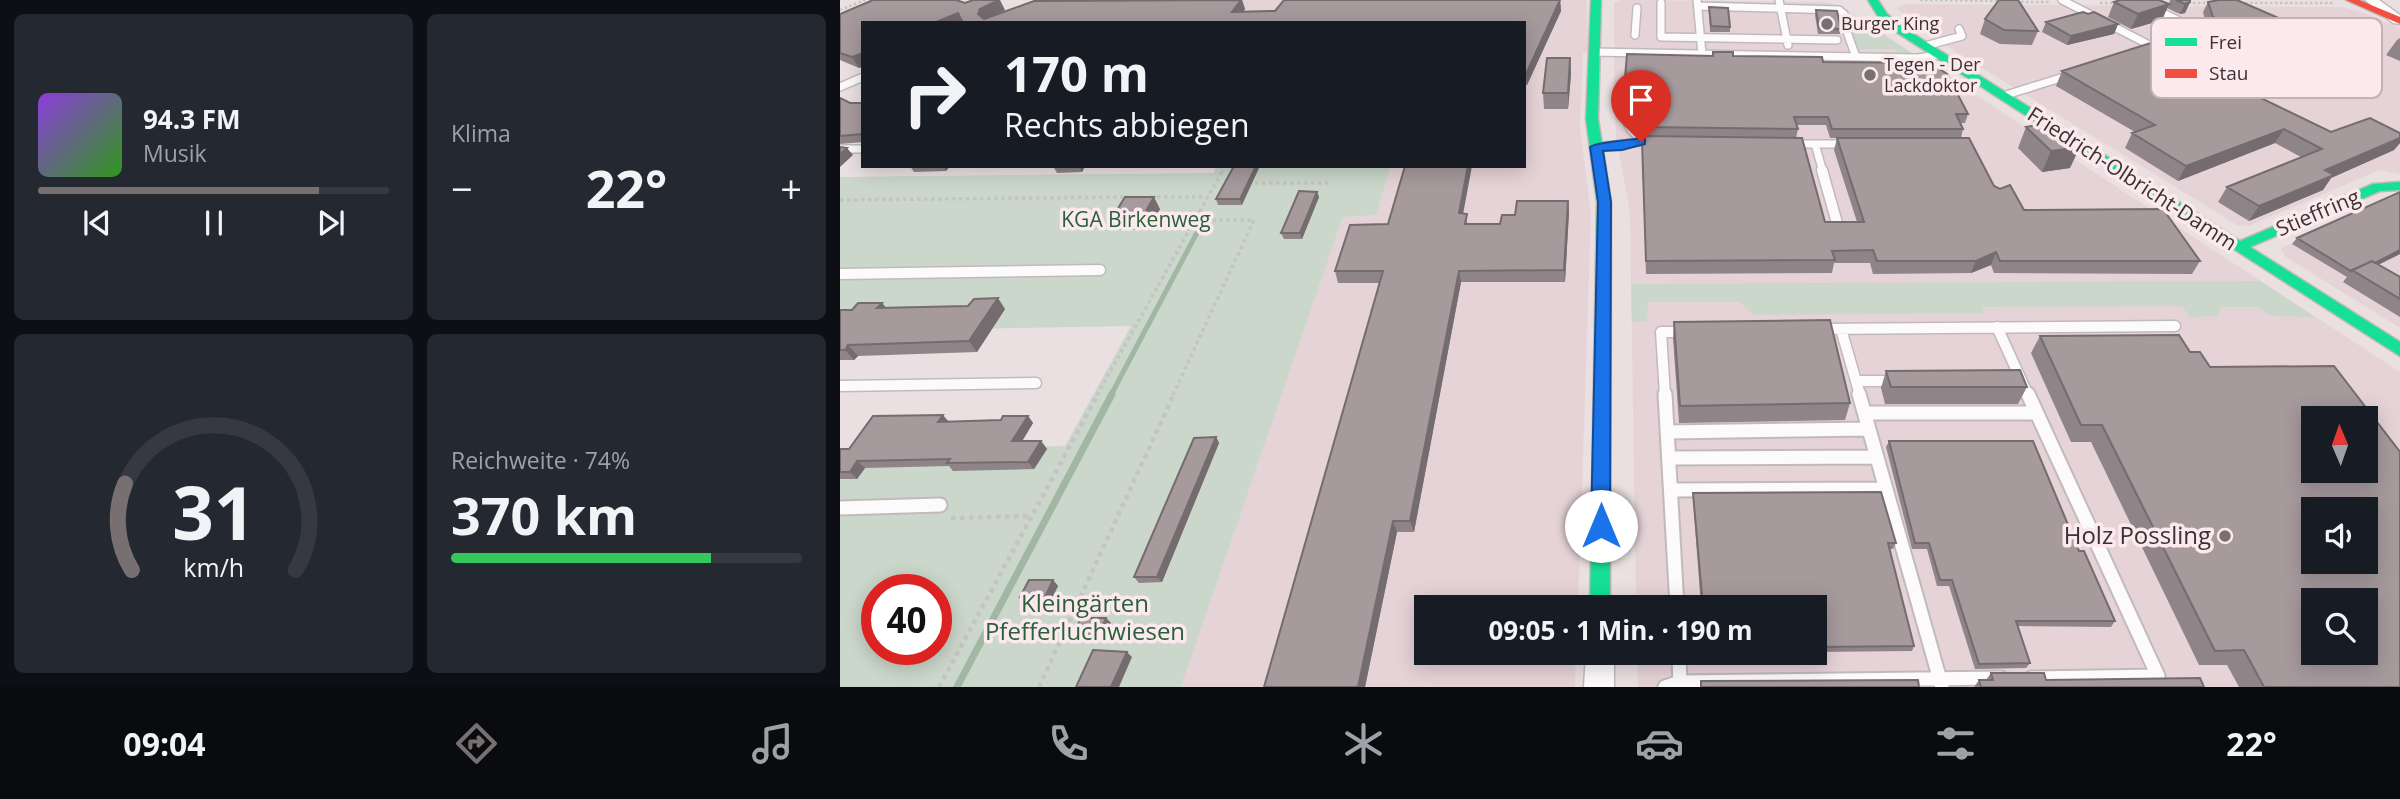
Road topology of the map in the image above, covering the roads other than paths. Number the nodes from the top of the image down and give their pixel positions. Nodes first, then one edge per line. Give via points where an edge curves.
1 (1596, 0) edge
2 (1873, 0) edge
3 (2062, 0) edge
4 (2141, 0) edge
5 (2351, 0) edge
6 (2371, 0) edge
7 (1661, 3) dead end
8 (1698, 3) edge
9 (1780, 4) edge
10 (1637, 8) dead end
11 (2175, 18) edge
12 (2399, 20) edge
13 (1959, 29) dead end
14 (1635, 35) dead end
15 (1700, 38) junction
16 (1787, 39) junction
17 (1837, 40) dead end
18 (2151, 46) edge
19 (1932, 51) junction
20 (1593, 52) junction
21 (1702, 54) junction
22 (1790, 55) junction
23 (1856, 57) junction
24 (2085, 71) edge
25 (861, 78) edge
26 (840, 87) edge
27 (2003, 96) junction
28 (1641, 102) edge
29 (1641, 142) junction
30 (1669, 144) edge
31 (1775, 144) edge
32 (1815, 144) junction
33 (1854, 144) edge
34 (1596, 147) junction
35 (840, 149) edge
36 (861, 149) edge
37 (2400, 186) edge
38 (1838, 223) edge
39 (2239, 247) junction
40 (1100, 270) dead end
41 (840, 274) edge
42 (2175, 326) dead end
43 (1997, 327) junction
44 (1813, 329) edge
45 (1841, 329) junction
46 (1703, 331) edge
47 (2400, 349) edge
48 (2008, 380) edge
49 (2022, 380) junction
50 (1856, 381) junction
51 (1911, 381) edge
52 (1036, 383) dead end
53 (840, 386) edge
54 (2037, 413) junction
55 (1865, 414) junction
56 (1869, 429) junction
57 (1667, 432) junction
58 (1877, 457) junction
59 (1670, 458) junction
60 (1886, 489) junction
61 (1672, 490) junction
62 (940, 505) dead end
63 (840, 508) edge
64 (1600, 595) edge
65 (1676, 595) edge
66 (1600, 665) edge
67 (1677, 665) edge
68 (1940, 683) edge
69 (1675, 685) edge
70 (1599, 687) edge

1 - 20 street
2 - 19 street, Friedrich-Olbricht-Damm via 1883,16
3 - 18 lane
4 - 11 lane
5 - 12 street
6 - 12 street
7 - 15 lane via 1661,37
8 - 9 lane
8 - 15 lane
9 - 16 lane
9 - 23 lane via 1844,13
10 - 14 lane
13 - 19 lane via 1962,36
15 - 16 lane
15 - 21 lane
16 - 17 lane
16 - 22 lane
19 - 23 lane via 1918,58
19 - 27 street, Friedrich-Olbricht-Damm
20 - 21 lane
20 - 34 street via 1591,119
21 - 22 lane
22 - 23 lane
24 - 27 lane
25 - 26 lane
27 - 39 street, Friedrich-Olbricht-Damm
28 - 29 lane via 1630,104 1627,119 1632,135
29 - 30 lane
29 - 34 lane
31 - 32 lane
32 - 33 lane
32 - 38 lane
34 - 64 street via 1604,202
35 - 36 lane
37 - 39 street, Stieffring via 2378,187
39 - 47 street, Friedrich-Olbricht-Damm
40 - 41 lane
42 - 43 lane
43 - 45 lane
43 - 49 lane
44 - 45 lane
45 - 50 lane
46 - 57 lane via 1661,332
48 - 49 lane
49 - 54 lane
50 - 51 lane
50 - 55 lane
52 - 53 lane
54 - 55 lane
54 - 68 lane via 2158,676
55 - 56 lane
56 - 57 lane
56 - 58 lane
57 - 59 lane
58 - 59 lane
58 - 60 lane
59 - 61 lane
60 - 61 lane
60 - 68 lane
61 - 65 lane
62 - 63 lane
66 - 70 street
67 - 69 lane
68 - 69 lane

